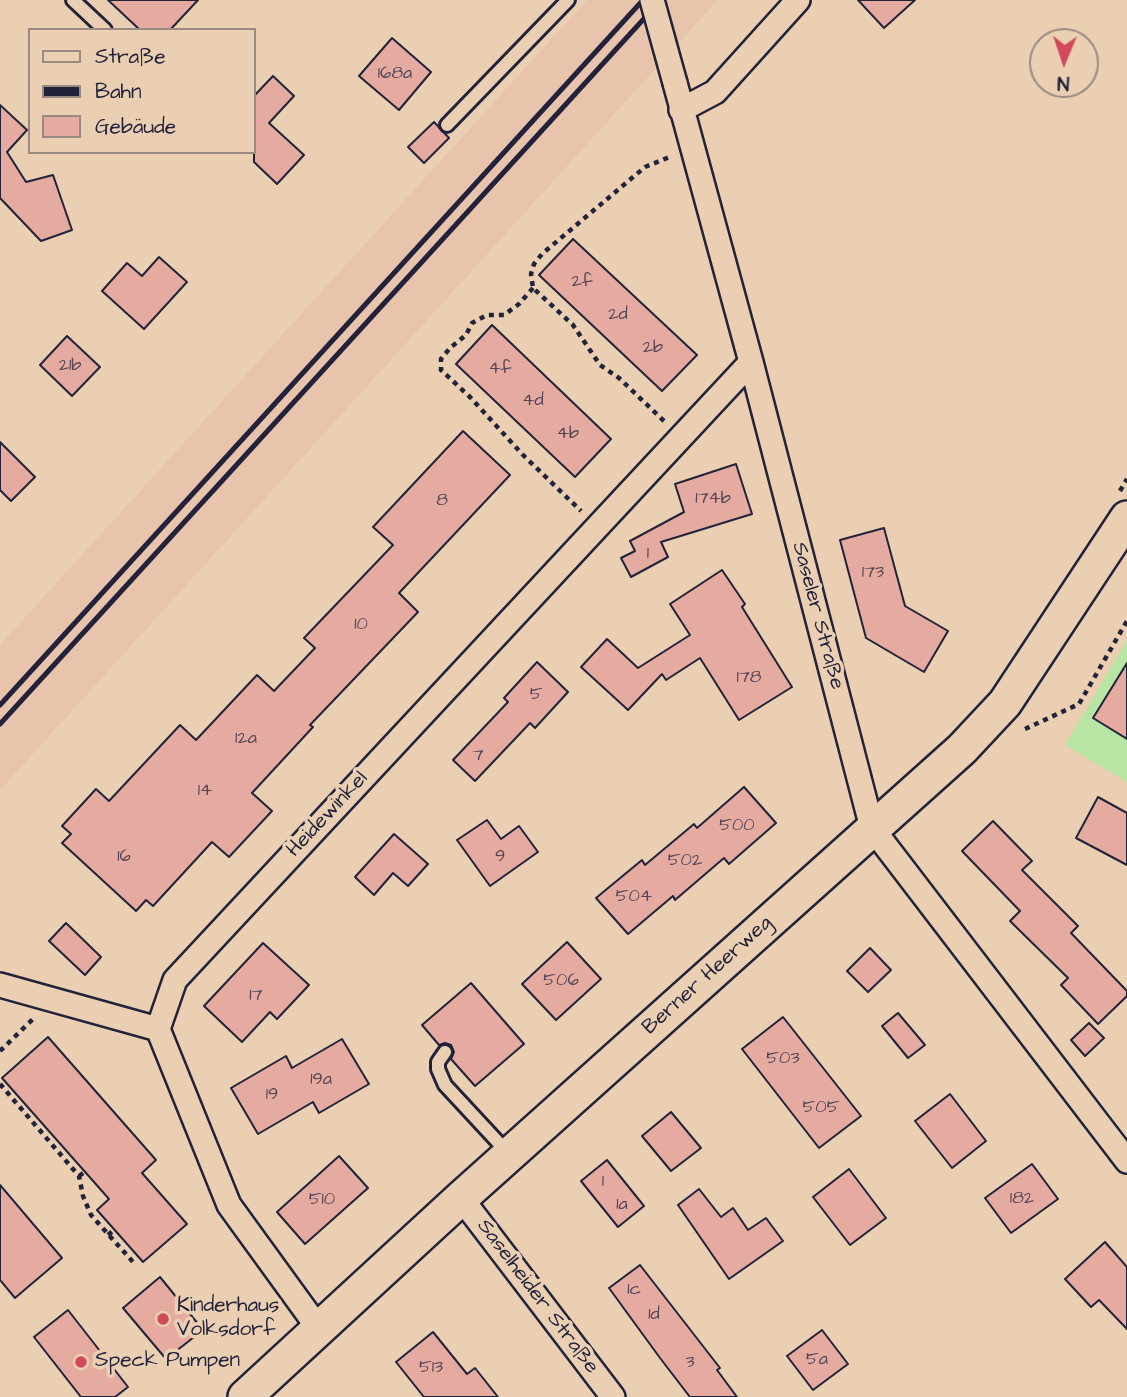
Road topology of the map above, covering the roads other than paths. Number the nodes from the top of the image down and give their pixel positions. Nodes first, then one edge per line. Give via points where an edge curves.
1 (73, 0) edge
2 (568, 0) edge
3 (652, 0) edge
4 (798, 0) edge
5 (103, 28) edge
6 (681, 110) junction
7 (447, 125) dead end
8 (751, 362) junction
9 (1123, 532) edge
10 (872, 828) junction
11 (0, 985) edge
12 (158, 1029) junction
13 (445, 1052) dead end
14 (509, 1154) junction
15 (1127, 1161) edge
16 (461, 1198) junction
17 (319, 1329) junction
18 (245, 1397) edge
19 (613, 1397) edge

1 - 5 lane
2 - 7 lane
3 - 6 street, Saseler Straße, bridge
4 - 6 street via 715,92
6 - 8 street, Saseler Straße
8 - 10 street, Saseler Straße
8 - 12 street, Heidewinkel via 175,980
9 - 10 main road, Berner Heerweg via 1005,703 962,749
10 - 14 main road, Berner Heerweg
10 - 15 street, Saseler Straße
11 - 12 street
12 - 17 street via 229,1205
13 - 14 lane via 438,1069 445,1085
14 - 16 main road, Berner Heerweg
16 - 17 main road, Berner Heerweg
16 - 19 street, Saselheider Straße
17 - 18 main road, Berner Heerweg

